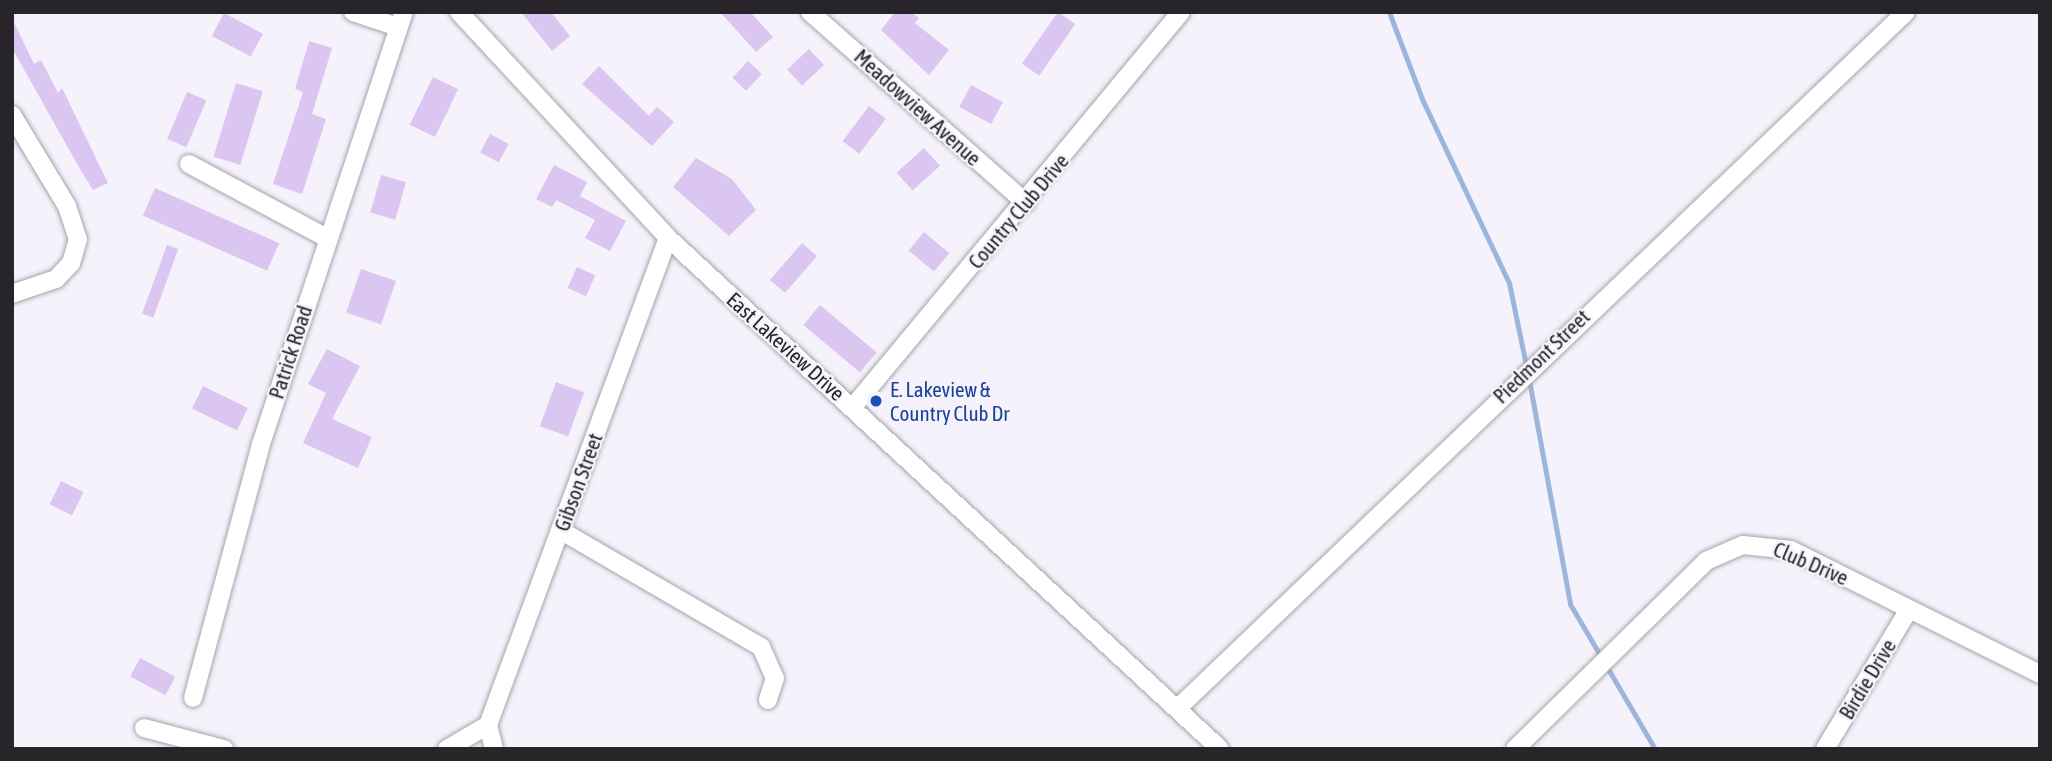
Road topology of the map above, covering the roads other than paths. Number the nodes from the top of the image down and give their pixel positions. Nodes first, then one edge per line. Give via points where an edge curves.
1 (353, 12) edge
2 (459, 12) edge
3 (810, 12) edge
4 (1181, 12) edge
5 (1906, 12) edge
6 (401, 20) edge
7 (12, 115) edge
8 (189, 164) dead end
9 (1026, 203) junction
10 (327, 238) junction
11 (668, 238) junction
12 (12, 294) edge
13 (853, 407) junction
14 (560, 530) junction
15 (1909, 609) junction
16 (2040, 674) edge
17 (193, 698) dead end
18 (768, 700) dead end
19 (1180, 706) junction
20 (488, 725) junction
21 (144, 728) dead end
22 (224, 749) edge
23 (447, 749) edge
24 (494, 749) edge
25 (1220, 749) edge
26 (1515, 749) edge
27 (1825, 749) edge

1 - 6 street
2 - 11 street, East Lakeview Drive
3 - 9 street, Meadowview Avenue
4 - 9 street, Country Club Drive
5 - 19 street, Piedmont Street
6 - 10 street, Patrick Road
7 - 12 street via 67,206 78,239 71,263 56,279
8 - 10 street
9 - 13 street, Country Club Drive
10 - 17 street, Patrick Road via 261,444
11 - 13 street, East Lakeview Drive
11 - 14 street, Gibson Street
13 - 19 street, East Lakeview Drive
14 - 18 street via 761,646 775,678
14 - 20 street, Gibson Street
15 - 16 street, Club Drive
15 - 26 street, Club Drive via 1791,550 1768,544 1725,550
15 - 27 street, Birdie Drive
19 - 25 street, East Lakeview Drive
20 - 23 street
20 - 24 street
21 - 22 street

